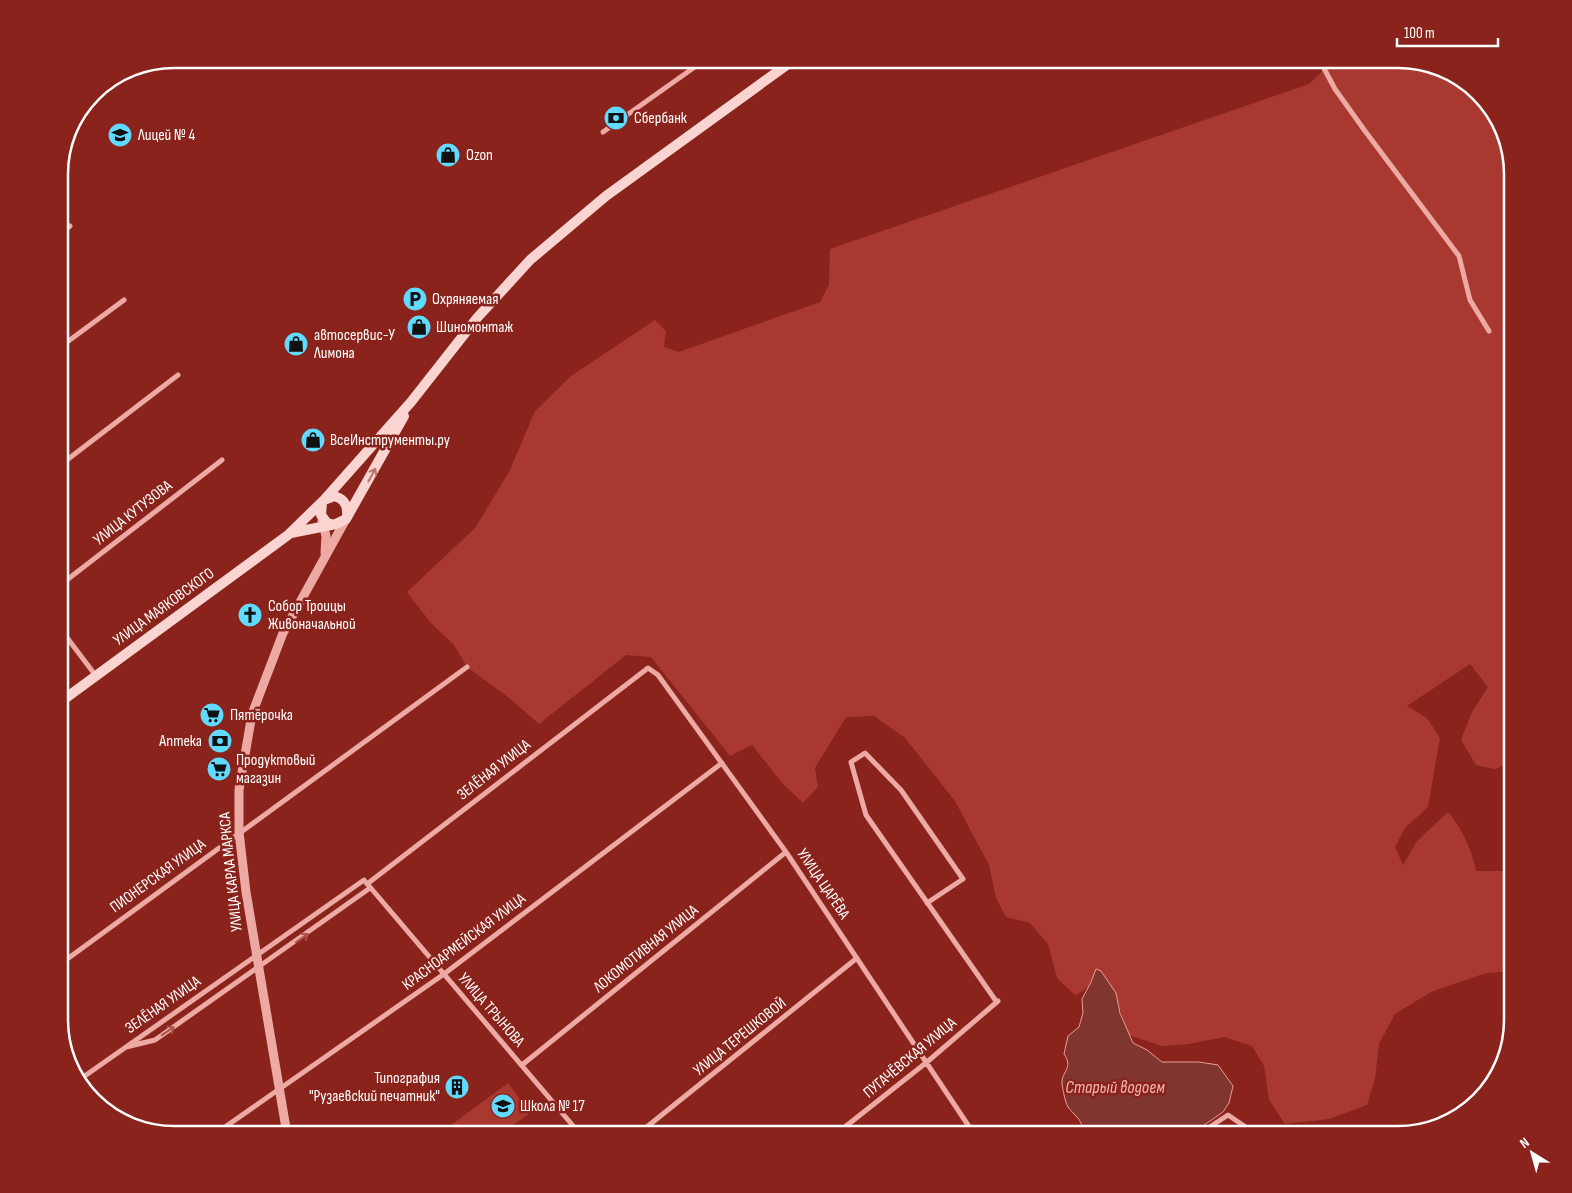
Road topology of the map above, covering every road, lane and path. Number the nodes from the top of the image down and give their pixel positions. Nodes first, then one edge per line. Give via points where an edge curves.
1 (695, 67) edge
2 (781, 67) edge
3 (1324, 67) edge
4 (603, 132) dead end
5 (124, 300) dead end
6 (1489, 331) dead end
7 (68, 341) edge
8 (178, 375) dead end
9 (411, 402) junction
10 (68, 459) edge
11 (222, 460) dead end
12 (323, 501) junction
13 (346, 518) junction
14 (328, 525) junction
15 (288, 535) junction
16 (323, 560) junction
17 (68, 579) edge
18 (68, 639) edge
19 (467, 667) dead end
20 (96, 676) junction
21 (636, 676) joint
22 (68, 696) edge
23 (722, 764) junction
24 (239, 832) junction
25 (786, 852) junction
26 (367, 884) junction
27 (928, 903) junction
28 (256, 956) junction
29 (68, 958) edge
30 (857, 958) junction
31 (258, 969) junction
32 (444, 974) junction
33 (123, 1048) junction
34 (927, 1062) junction
35 (522, 1064) junction
36 (84, 1076) edge
37 (279, 1091) junction
38 (228, 1126) edge
39 (286, 1126) edge
40 (573, 1126) edge
41 (648, 1126) edge
42 (846, 1126) edge
43 (969, 1126) edge
44 (1211, 1126) edge
45 (1244, 1126) edge

1 - 4 street
2 - 9 main road via 606,196 547,245 477,318
3 - 6 street via 1360,124 1459,256 1470,300
5 - 7 street
8 - 10 street
9 - 12 main road, УЛИЦА МАЯКОВСКОГО
13 -> 9 main road, УЛИЦА КАРЛА МАРКСА
11 - 17 street, УЛИЦА КУТУЗОВА
12 - 13 main road via 334,496 342,500 348,509
12 - 14 main road via 321,515
12 - 15 main road, УЛИЦА МАЯКОВСКОГО
13 - 14 main road
13 - 16 street, УЛИЦА КАРЛА МАРКСА
14 - 15 main road, УЛИЦА МАЯКОВСКОГО
14 - 16 street, УЛИЦА КАРЛА МАРКСА
15 - 20 main road, УЛИЦА МАЯКОВСКОГО
16 - 24 street, УЛИЦА КАРЛА МАРКСА via 283,633 252,714 239,790
18 - 20 street
19 - 24 street, ПИОНЕРСКАЯ УЛИЦА
20 - 22 main road, УЛИЦА МАЯКОВСКОГО
21 - 23 street, УЛИЦА ЦАРЁВА via 648,668 658,675
21 - 26 street, ЗЕЛЁНАЯ УЛИЦА
23 - 25 street, УЛИЦА ЦАРЁВА
23 - 32 street, КРАСНОАРМЕЙСКАЯ УЛИЦА
24 - 28 street, УЛИЦА КАРЛА МАРКСА
24 - 29 street, ПИОНЕРСКАЯ УЛИЦА
25 - 30 street, УЛИЦА ЦАРЁВА
25 - 35 street, ЛОКОМОТИВНАЯ УЛИЦА
26 - 28 street, ЗЕЛЁНАЯ УЛИЦА
31 -> 26 street, ЗЕЛЁНАЯ УЛИЦА
26 - 32 street, УЛИЦА ТРЫНОВА
27 - 27 street via 866,815 851,762 864,753 901,790 963,879
27 - 34 street, ПУГАЧЁВСКАЯ УЛИЦА via 998,1001
28 - 31 street, УЛИЦА КАРЛА МАРКСА
28 - 33 street, ЗЕЛЁНАЯ УЛИЦА
30 - 34 street, УЛИЦА ЦАРЁВА
30 - 41 street, УЛИЦА ТЕРЕШКОВОЙ
33 -> 31 street, ЗЕЛЁНАЯ УЛИЦА via 155,1040
31 - 37 street, УЛИЦА КАРЛА МАРКСА
32 - 35 street, УЛИЦА ТРЫНОВА
32 - 37 street, КРАСНОАРМЕЙСКАЯ УЛИЦА
33 - 36 street, ЗЕЛЁНАЯ УЛИЦА
34 - 42 street, ПУГАЧЁВСКАЯ УЛИЦА
34 - 43 street, УЛИЦА ЦАРЁВА
35 - 40 street, УЛИЦА ТРЫНОВА
37 - 38 street, КРАСНОАРМЕЙСКАЯ УЛИЦА
37 - 39 street, УЛИЦА КАРЛА МАРКСА
44 - 45 street via 1228,1115

